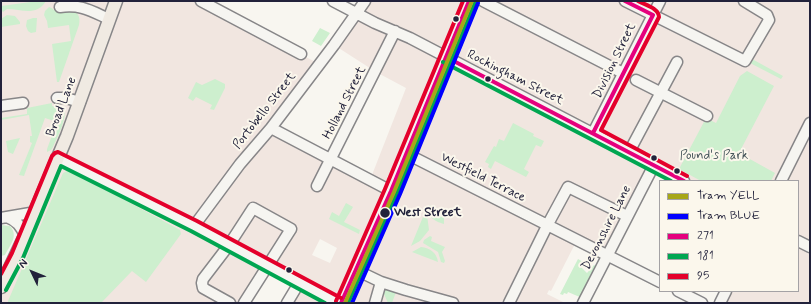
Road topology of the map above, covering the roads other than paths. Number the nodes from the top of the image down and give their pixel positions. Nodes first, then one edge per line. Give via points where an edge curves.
1 (116, 1) edge
2 (201, 1) edge
3 (333, 1) edge
4 (365, 1) edge
5 (469, 1) edge
6 (483, 1) edge
7 (625, 1) edge
8 (660, 1) edge
9 (744, 1) edge
10 (60, 7) dead end
11 (357, 13) junction
12 (653, 15) junction
13 (109, 19) junction
14 (395, 31) junction
15 (302, 54) dead end
16 (446, 57) junction
17 (678, 62) dead end
18 (623, 73) junction
19 (636, 80) dead end
20 (661, 92) junction
21 (57, 98) dead end
22 (80, 102) junction
23 (23, 103) dead end
24 (1, 106) edge
25 (707, 116) dead end
26 (810, 123) edge
27 (271, 128) junction
28 (593, 133) junction
29 (630, 152) junction
30 (407, 154) junction
31 (58, 158) junction
32 (331, 160) junction
33 (654, 165) junction
34 (682, 180) edge
35 (782, 180) edge
36 (317, 186) dead end
37 (392, 191) junction
38 (36, 212) junction
39 (627, 216) junction
40 (4, 218) edge
41 (548, 224) junction
42 (194, 226) junction
43 (26, 236) junction
44 (799, 242) edge
45 (229, 246) junction
46 (810, 247) edge
47 (607, 255) junction
48 (268, 266) junction
49 (356, 270) junction
50 (659, 281) edge
51 (381, 282) junction
52 (299, 283) junction
53 (1, 287) edge
54 (680, 292) edge
55 (726, 292) edge
56 (230, 303) edge
57 (244, 303) edge
58 (287, 303) edge
59 (338, 303) edge
60 (341, 303) edge
61 (374, 303) edge
62 (453, 303) edge
63 (509, 303) edge
64 (583, 303) edge
65 (702, 303) edge
66 (720, 303) edge

1 - 13 main road, Broad Lane
2 - 15 street
3 - 11 street, Rockingham Street
4 - 11 street, Portobello Street
5 - 16 street
6 - 18 street
7 - 12 street
8 - 12 street, Division Street
9 - 12 street via 767,15 768,20 745,61
10 - 13 street via 79,6
11 - 14 street, Rockingham Street
11 - 27 street, Portobello Street
12 - 18 street, Division Street
13 - 22 main road, Broad Lane
14 - 16 street, Rockingham Street
14 - 32 street, Holland Street
16 - 28 street, Rockingham Street
16 - 30 street
17 - 20 street
18 - 28 street, Division Street
19 - 20 street
20 - 25 street
20 - 29 street
21 - 22 street
22 - 31 main road, Broad Lane
23 - 24 street
26 - 35 street
27 - 32 street
27 - 42 street, Portobello Street via 240,164
28 - 29 street, Rockingham Street
29 - 33 street, Rockingham Street
30 - 37 street
30 - 41 street, Westfield Terrace
31 - 38 main road, Broad Lane
31 - 42 street
32 - 36 street, Holland Street
32 - 37 street
33 - 34 street, Rockingham Street
33 - 39 street, Devonshire Lane
37 - 49 street
38 - 40 street
38 - 43 main road, Broad Lane
39 - 41 street via 568,187
39 - 47 street, Devonshire Lane
40 - 43 street via 13,219 22,227
41 - 47 street, Westfield Terrace
41 - 63 street
42 - 45 street
43 - 53 main road, Broad Lane
44 - 46 street
45 - 48 street
45 - 48 street via 253,208 291,229
45 - 56 street via 202,283 204,288
47 - 50 street, Westfield Terrace
47 - 64 street, Devonshire Lane
48 - 52 street
48 - 57 street
49 - 51 street
49 - 60 street
51 - 61 street
51 - 62 street
52 - 58 street
52 - 59 street
54 - 65 street
55 - 66 street

